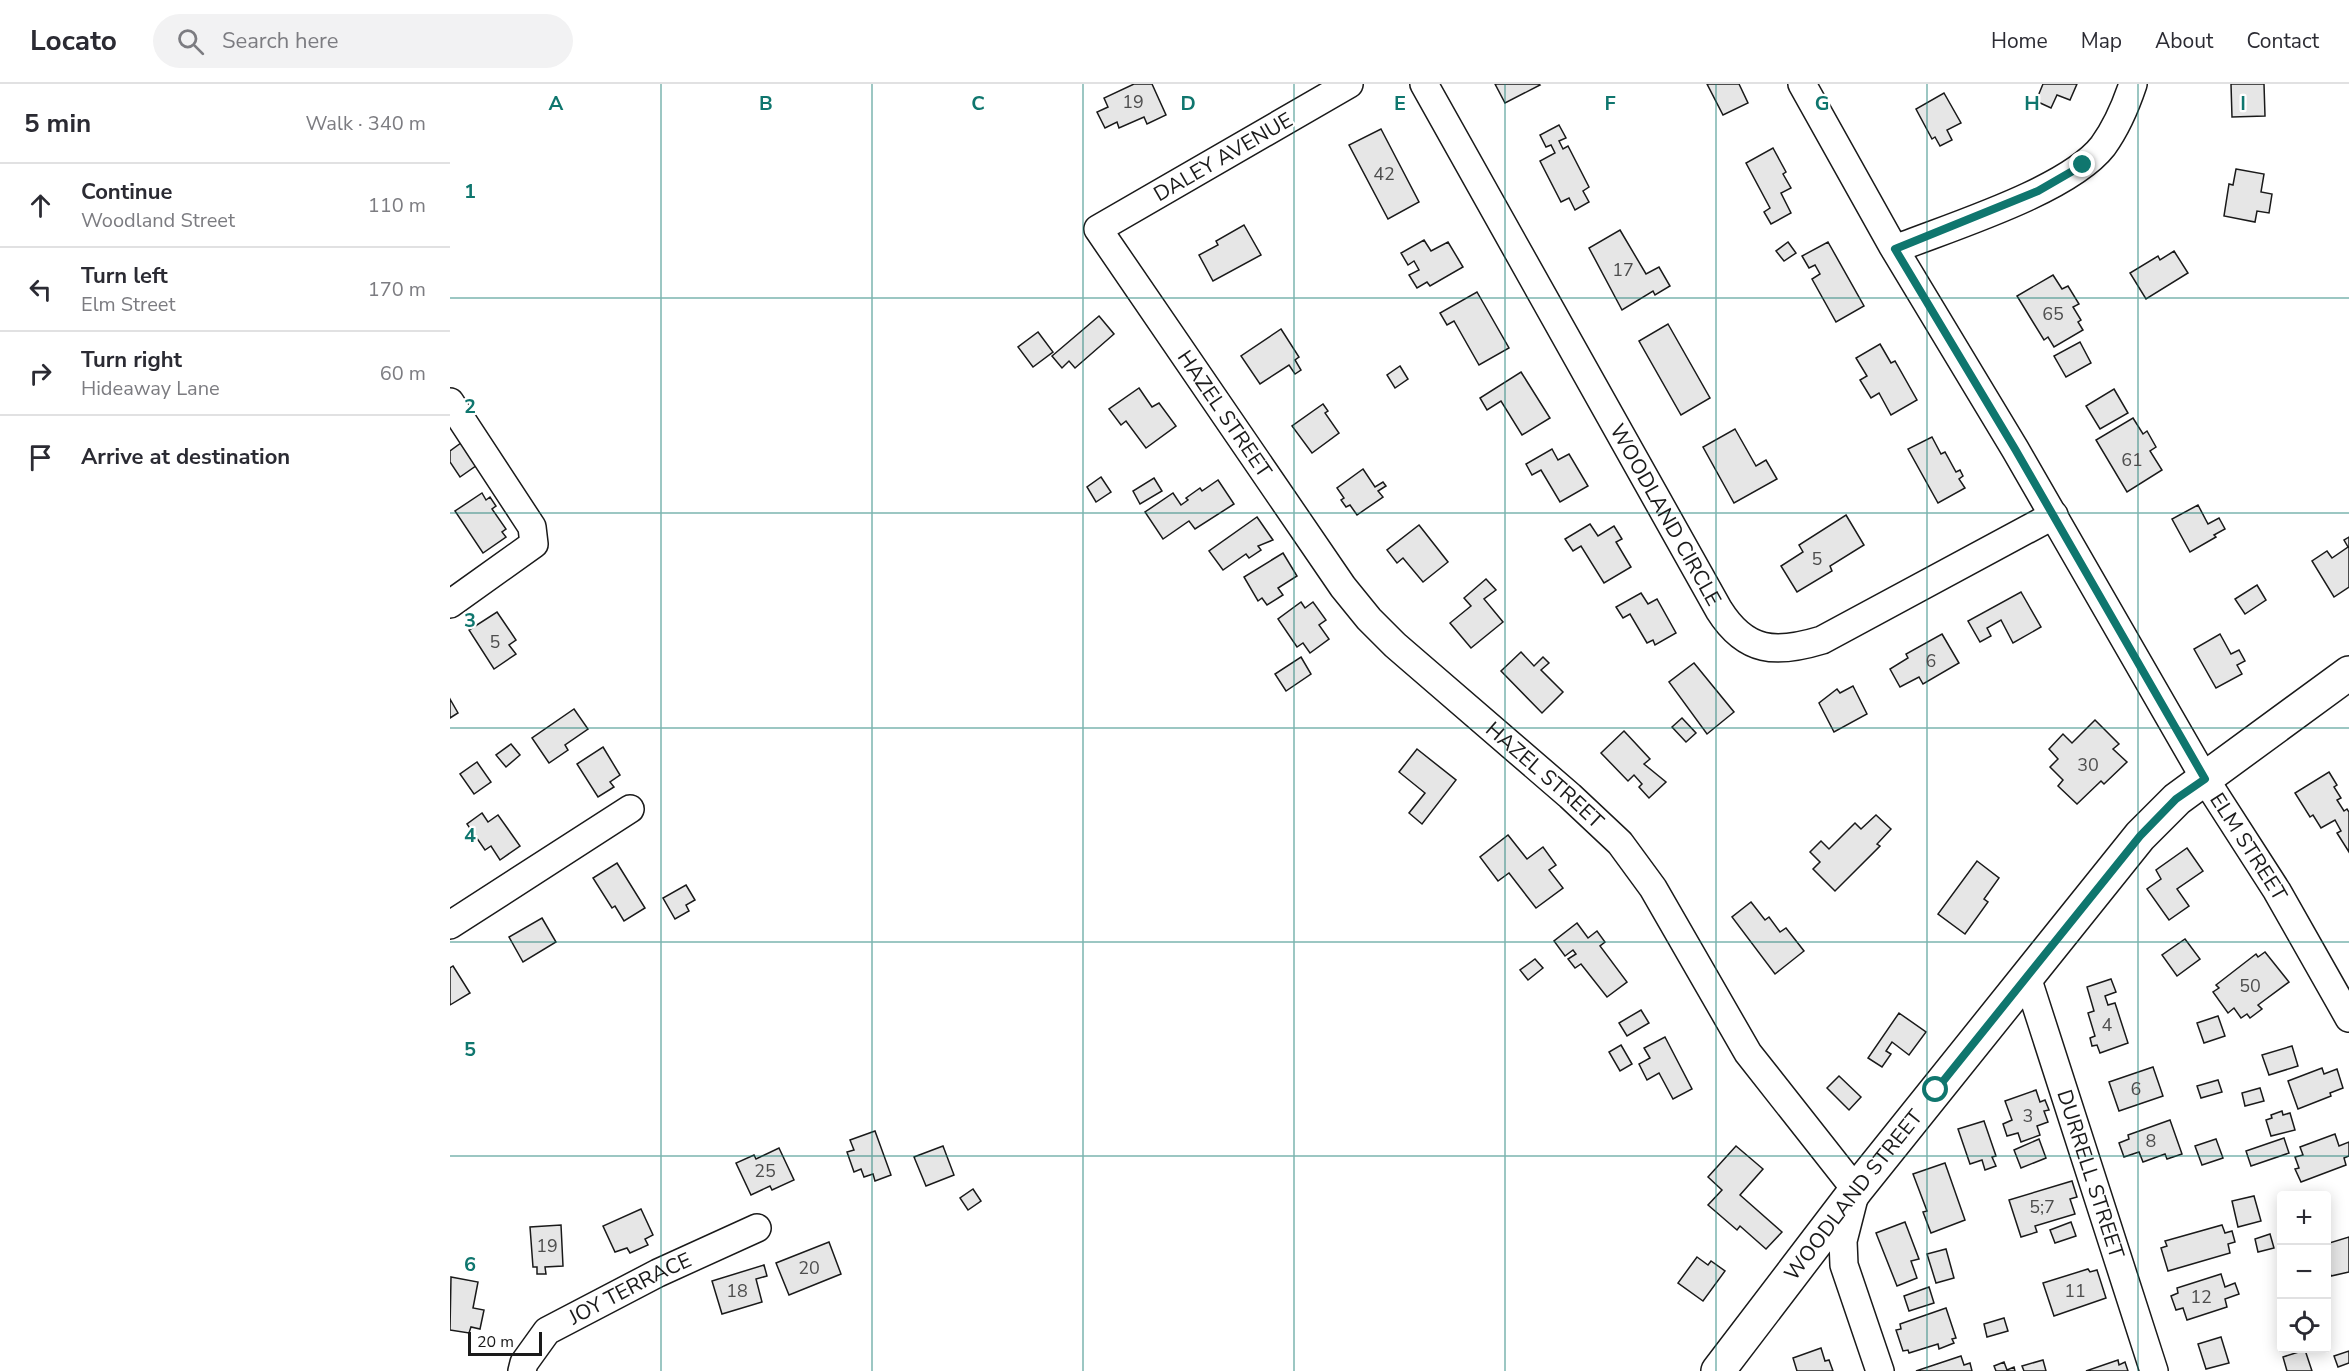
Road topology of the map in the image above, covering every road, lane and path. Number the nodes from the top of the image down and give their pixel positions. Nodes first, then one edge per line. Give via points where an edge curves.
1 (1349, 84) edge
2 (1424, 84) edge
3 (1802, 84) edge
4 (2133, 84) edge
5 (1098, 229) joint
6 (1895, 249) junction
7 (450, 402) edge
8 (2054, 515) junction
9 (450, 604) edge
10 (2349, 673) edge
11 (2205, 779) junction
12 (630, 808) dead end
13 (450, 925) edge
14 (2027, 977) junction
15 (2349, 1018) edge
16 (1856, 1190) junction
17 (757, 1228) dead end
18 (522, 1371) edge
19 (1718, 1371) edge
20 (1880, 1371) edge
21 (2154, 1371) edge

1 - 5 street, DALEY AVENUE
2 - 8 street, WOODLAND CIRCLE via 1719,610 1738,635 1772,649 1822,640
3 - 6 street, ELM STREET
4 - 6 street via 2107,139 2083,165 2038,191
5 - 16 street, HAZEL STREET via 1343,587 1369,619 1402,652 1598,820 1639,866 1748,1053
6 - 8 street, ELM STREET
7 - 9 street via 532,527 534,544
8 - 11 street, ELM STREET
10 - 11 main road, WOODLAND STREET
11 - 14 main road, WOODLAND STREET via 2176,799 2140,836
11 - 15 street, ELM STREET via 2277,891
12 - 13 street
14 - 16 main road, WOODLAND STREET
14 - 21 street, DURRELL STREET
16 - 19 main road, WOODLAND STREET
16 - 20 street via 1843,1241 1844,1265
17 - 18 street, JOY TERRACE via 658,1273 547,1331

